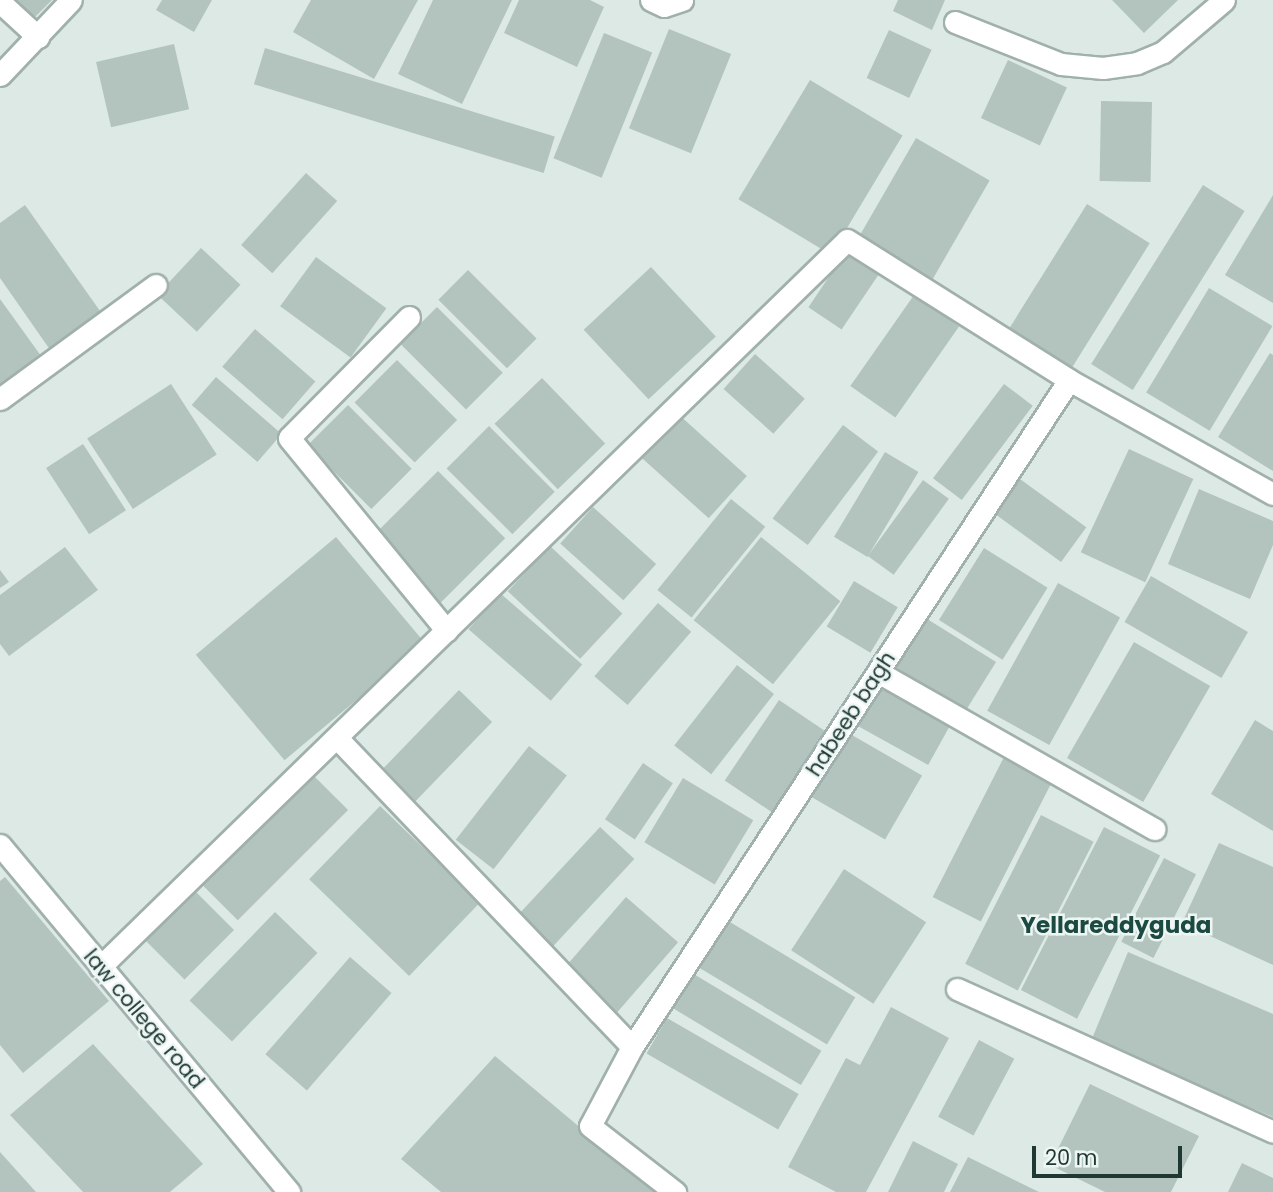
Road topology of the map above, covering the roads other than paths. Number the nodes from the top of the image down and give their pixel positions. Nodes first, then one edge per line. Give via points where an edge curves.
1 (71, 0) edge
2 (651, 0) edge
3 (681, 0) edge
4 (1224, 0) edge
5 (0, 2) edge
6 (955, 22) dead end
7 (38, 37) junction
8 (0, 75) edge
9 (156, 285) dead end
10 (409, 317) dead end
11 (1069, 380) junction
12 (0, 399) edge
13 (1273, 494) edge
14 (447, 631) junction
15 (878, 673) junction
16 (337, 738) junction
17 (1154, 829) dead end
18 (0, 845) edge
19 (100, 967) junction
20 (957, 989) dead end
21 (632, 1047) junction
22 (1273, 1132) edge
23 (289, 1192) edge
24 (675, 1192) edge

1 - 7 street
2 - 3 street via 664,6
4 - 6 street via 1163,52 1137,63 1103,68 1061,64
5 - 7 street
7 - 8 street
9 - 12 street
10 - 14 street via 289,438
11 - 13 street
11 - 14 street via 848,240
11 - 15 street, habeeb bagh
14 - 16 street
15 - 17 street
15 - 21 street, habeeb bagh
16 - 19 street
16 - 21 street
18 - 19 street, law college road
19 - 23 street, law college road
20 - 22 street
21 - 24 street, habeeb bagh via 590,1126

